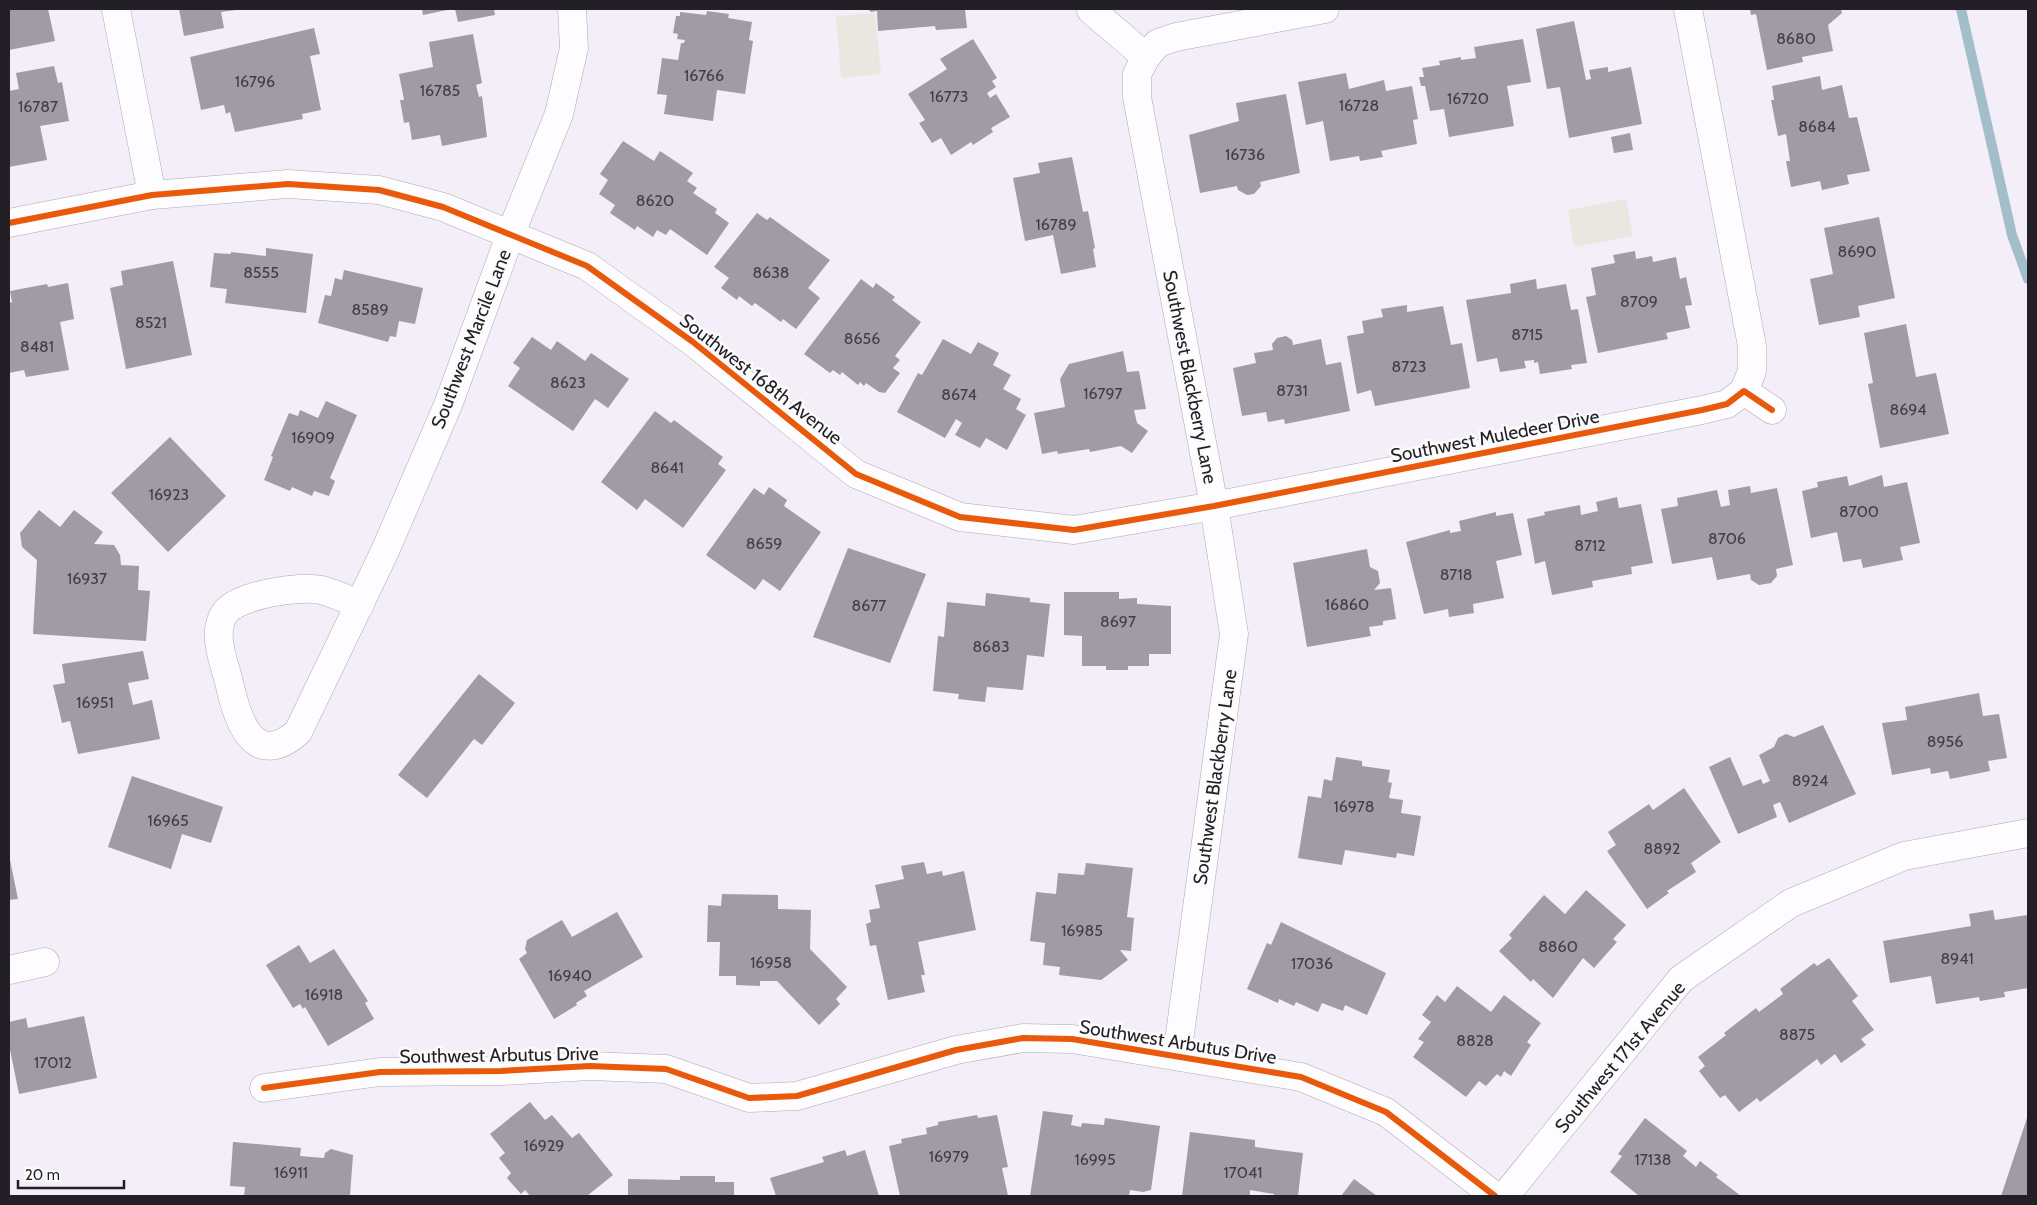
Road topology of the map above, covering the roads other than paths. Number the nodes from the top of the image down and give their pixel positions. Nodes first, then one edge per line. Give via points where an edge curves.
1 (116, 9) edge
2 (572, 9) edge
3 (1325, 9) edge
4 (1688, 9) edge
5 (1091, 10) edge
6 (1146, 57) junction
7 (152, 195) junction
8 (9, 223) edge
9 (511, 233) junction
10 (1744, 391) junction
11 (1772, 410) dead end
12 (1214, 506) junction
13 (360, 605) junction
14 (2028, 833) edge
15 (45, 962) dead end
16 (9, 970) edge
17 (1178, 1056) junction
18 (264, 1088) dead end
19 (1495, 1196) edge
20 (1505, 1196) edge

1 - 7 street
2 - 9 street, Southwest Marcile Lane via 574,48 559,114
3 - 6 street, Southwest Blackberry Lane via 1176,37 1158,43
4 - 10 street via 1752,346 1752,371
5 - 6 street
6 - 12 street, Southwest Blackberry Lane via 1138,74 1137,97
7 - 8 street, Southwest 168th Avenue
7 - 9 street, Southwest 168th Avenue via 288,184 379,190 443,207
9 - 12 street, Southwest 168th Avenue via 587,266 693,342 856,474 960,517 1074,530
9 - 13 street, Southwest Marcile Lane via 448,406
10 - 11 street
10 - 12 street, Southwest Muledeer Drive via 1727,404 1702,410
12 - 17 street, Southwest Blackberry Lane via 1234,634
13 - 13 street, Southwest Marcile Lane via 323,590 298,588 238,601 225,612 219,625 219,643 236,712 251,738 274,746 286,742 298,732
14 - 20 street, Southwest 171st Avenue via 1904,856 1791,903 1681,979
15 - 16 street
17 - 18 street, Southwest Arbutus Drive via 1072,1039 1023,1038 956,1050 797,1096 749,1098 666,1069 590,1066 380,1072
17 - 19 street, Southwest Arbutus Drive via 1301,1077 1386,1112

